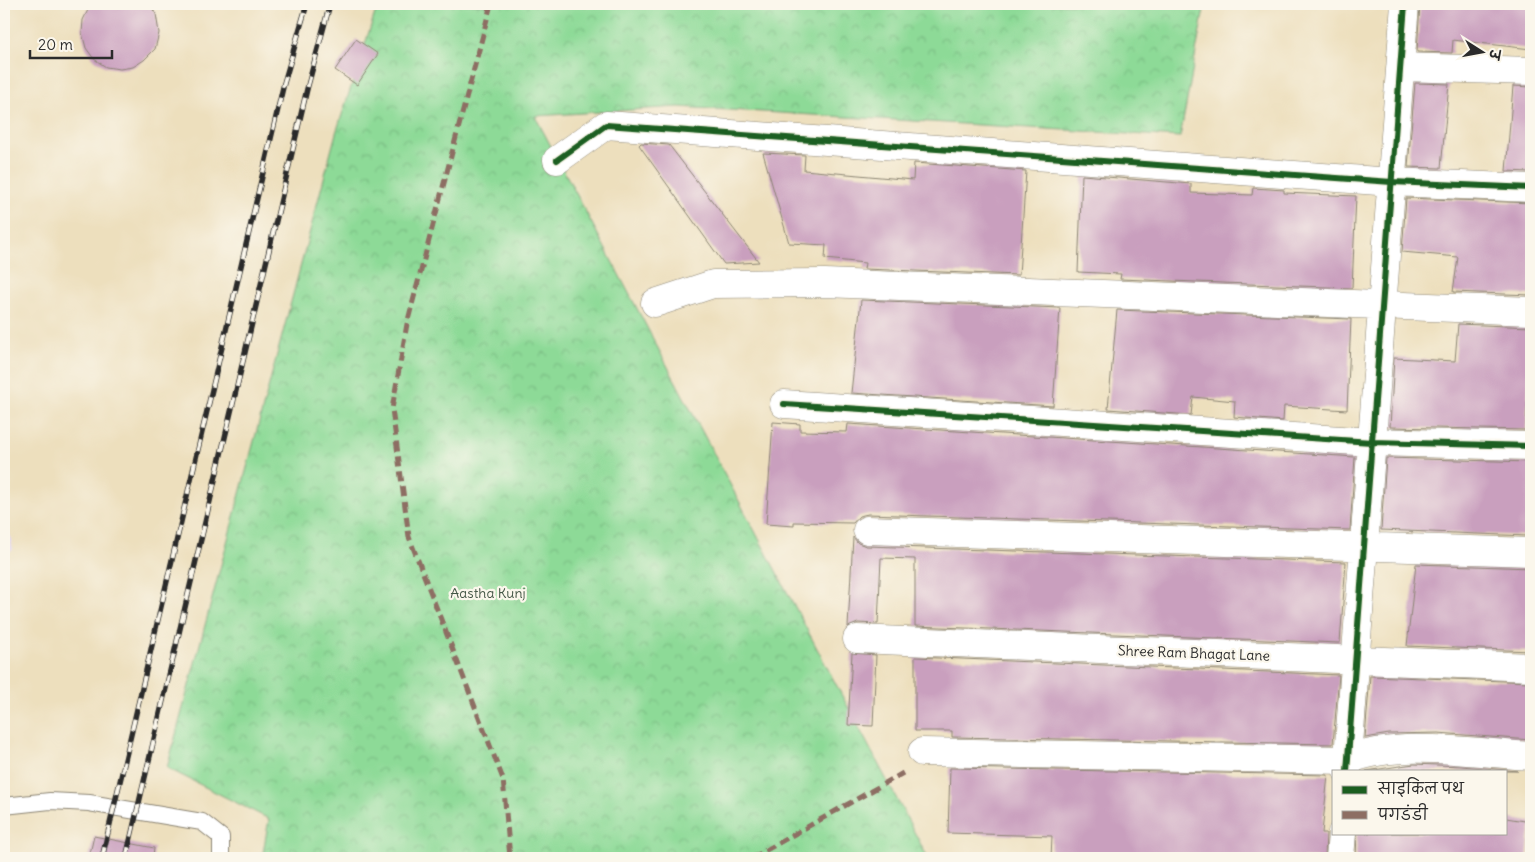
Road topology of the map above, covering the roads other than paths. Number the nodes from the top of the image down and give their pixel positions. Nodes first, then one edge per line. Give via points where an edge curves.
1 (1405, 4) edge
2 (1400, 67) junction
3 (1531, 71) edge
4 (557, 160) dead end
5 (1392, 182) junction
6 (1531, 188) edge
7 (655, 303) dead end
8 (1382, 305) junction
9 (1531, 311) edge
10 (784, 404) dead end
11 (1372, 442) junction
12 (1531, 446) edge
13 (867, 530) dead end
14 (1364, 547) junction
15 (1531, 552) edge
16 (857, 638) dead end
17 (1355, 660) junction
18 (1531, 667) edge
19 (922, 752) dead end
20 (1531, 756) edge
21 (1347, 765) edge
22 (4, 806) edge
23 (1342, 834) edge
24 (221, 858) edge
25 (1340, 858) edge

1 - 2 street
2 - 3 street
2 - 5 street
4 - 5 street via 606,125
5 - 6 street
5 - 8 street
7 - 8 street via 714,284 825,283
8 - 9 street
8 - 11 street
10 - 11 street
11 - 12 street
11 - 14 street
13 - 14 street
14 - 15 street
14 - 17 street
16 - 17 street, Shree Ram Bhagat Lane
17 - 18 street, Shree Ram Bhagat Lane
17 - 21 street
19 - 21 street
20 - 21 street via 1394,748 1366,752
22 - 24 lane via 50,801 89,803 202,822 220,837
23 - 25 street

